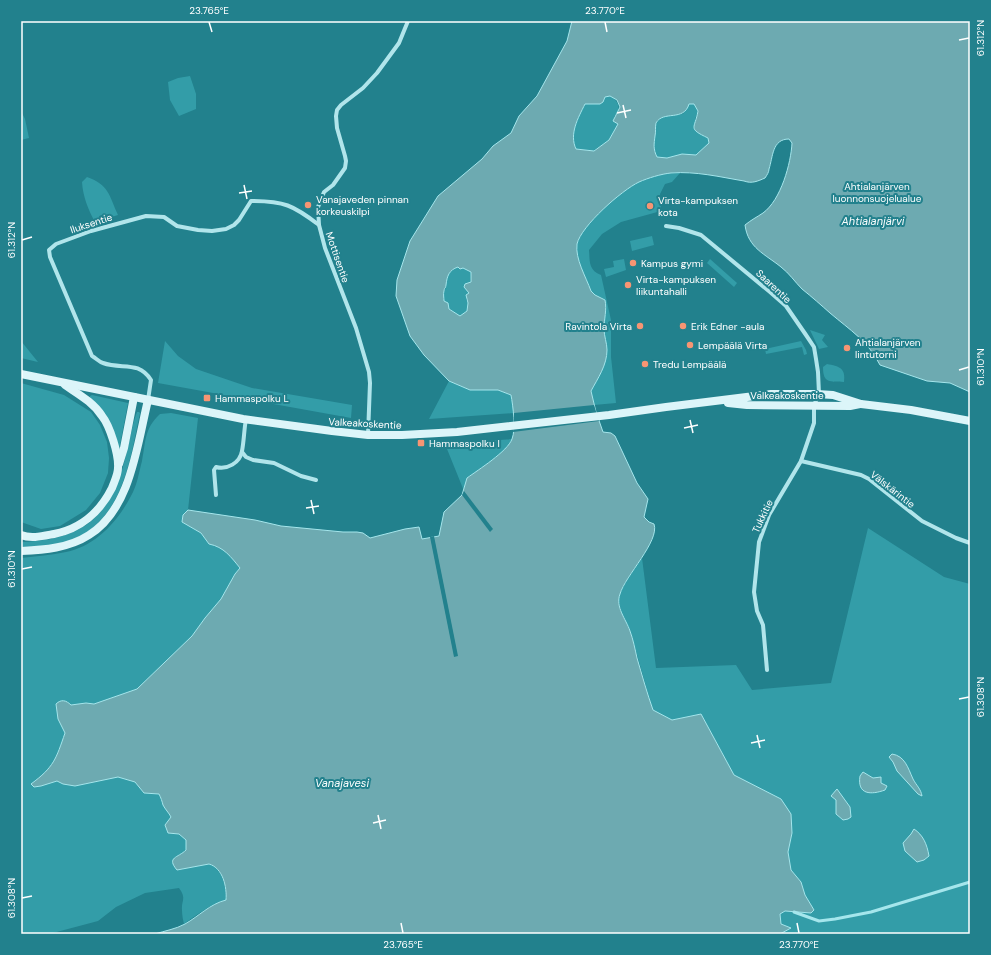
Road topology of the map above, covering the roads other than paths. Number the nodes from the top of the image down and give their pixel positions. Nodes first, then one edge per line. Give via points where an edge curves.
1 (408, 21) edge
2 (319, 225) junction
3 (666, 226) dead end
4 (21, 374) edge
5 (60, 382) junction
6 (134, 397) junction
7 (148, 400) junction
8 (816, 400) junction
9 (712, 402) junction
10 (861, 404) junction
11 (246, 420) junction
12 (970, 421) edge
13 (368, 435) junction
14 (242, 452) junction
15 (801, 462) junction
16 (118, 467) junction
17 (316, 480) dead end
18 (216, 495) dead end
19 (22, 536) edge
20 (970, 543) edge
21 (21, 551) edge
22 (768, 670) dead end

1 - 2 street, Mottisentie via 399,43 377,73 337,110 337,128 346,162 345,168 333,185 324,192 318,207
2 - 7 street, Iluksentie via 288,205 251,201 239,220 226,229 198,230 177,226 164,217 146,216 77,236 56,244 49,250 92,356 103,363 140,368 147,373 151,380
2 - 13 street, Mottisentie via 369,372
3 - 8 street, Saarentie via 701,234 786,306 814,347 818,372
4 - 5 street, Valkeakoskentie
5 - 6 street, Valkeakoskentie
5 - 16 street via 81,395 102,415 115,445
6 - 7 street, Valkeakoskentie
6 - 16 street
7 - 11 street, Valkeakoskentie
7 - 21 street via 131,473 120,500 105,522 89,535 69,544
8 - 9 street, Valkeakoskentie via 747,405
8 - 9 street, Valkeakoskentie via 771,394
8 - 10 street, Valkeakoskentie via 850,406
8 - 10 street, Valkeakoskentie via 832,395
8 - 15 street, Tukkitie via 814,424
9 - 13 street, Valkeakoskentie via 457,432
10 - 12 street, Valkeakoskentie
11 - 13 street, Valkeakoskentie
11 - 14 street
14 - 17 street via 253,460 274,463
14 - 18 street via 237,461 227,468 216,467 214,470
15 - 20 street, Välskärintie via 861,475 922,521
15 - 22 street, Tukkitie via 769,515 759,542 754,592 763,625
16 - 19 street via 108,496 89,518 62,532 37,537

